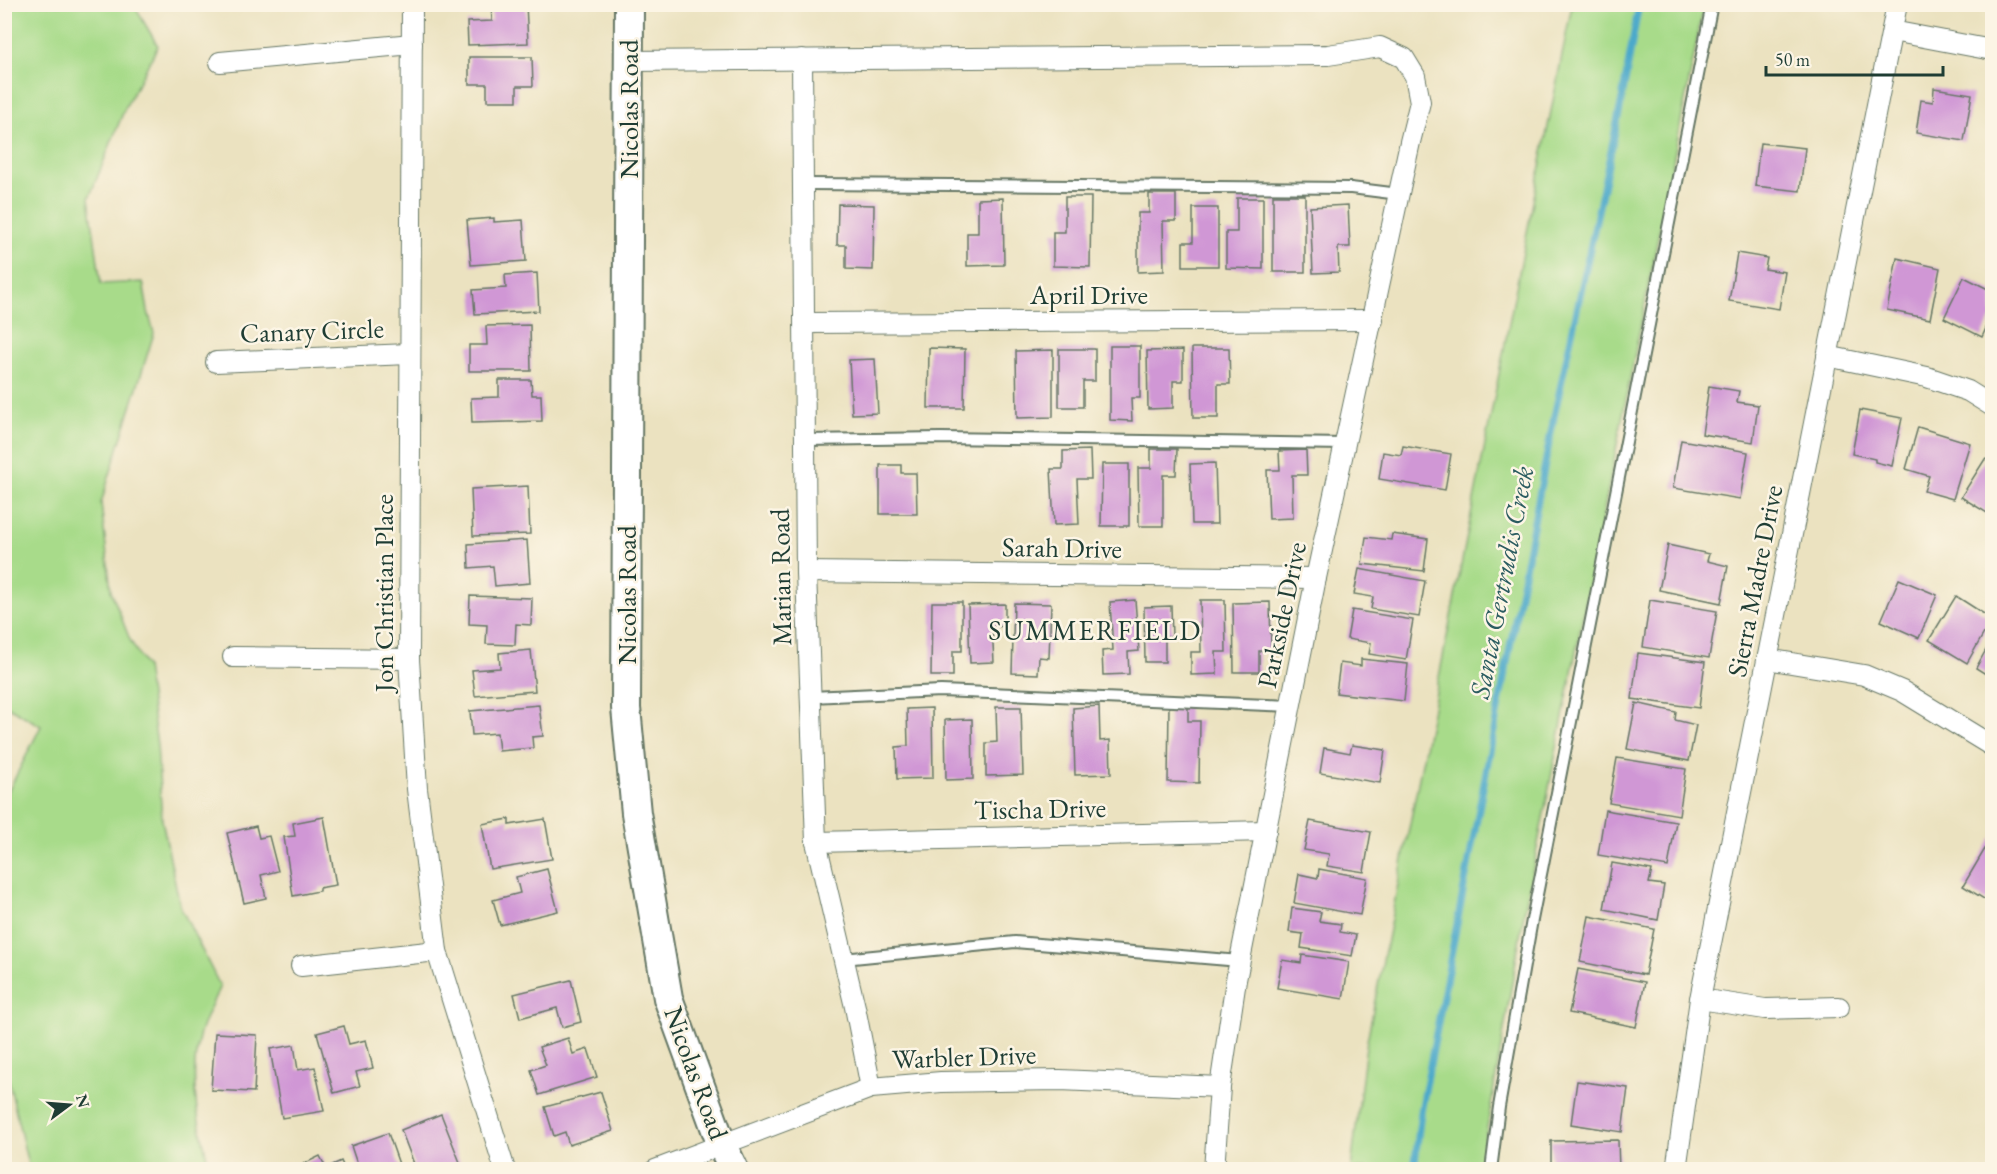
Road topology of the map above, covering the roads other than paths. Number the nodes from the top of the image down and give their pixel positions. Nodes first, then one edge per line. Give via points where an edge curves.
1 (412, 4) edge
2 (629, 4) edge
3 (1712, 4) edge
4 (1897, 4) edge
5 (1892, 31) junction
6 (412, 44) junction
7 (1992, 50) edge
8 (802, 59) junction
9 (630, 61) junction
10 (220, 62) dead end
11 (804, 184) junction
12 (1399, 194) junction
13 (1372, 320) junction
14 (805, 323) junction
15 (410, 354) junction
16 (1827, 356) junction
17 (216, 362) dead end
18 (1992, 406) edge
19 (806, 440) junction
20 (1346, 444) junction
21 (806, 572) junction
22 (1316, 578) junction
23 (233, 657) dead end
24 (409, 659) junction
25 (1767, 659) junction
26 (811, 698) junction
27 (1291, 706) junction
28 (1992, 746) edge
29 (1266, 831) junction
30 (816, 842) junction
31 (437, 951) junction
32 (843, 959) junction
33 (1240, 961) junction
34 (301, 966) dead end
35 (1700, 999) junction
36 (1839, 1007) dead end
37 (1220, 1087) junction
38 (871, 1088) junction
39 (721, 1143) junction
40 (505, 1170) edge
41 (655, 1170) edge
42 (734, 1170) edge
43 (1214, 1170) edge
44 (1491, 1170) edge
45 (1677, 1170) edge

1 - 6 street, Jon Christian Place
2 - 9 main road, Nicolas Road
3 - 44 lane via 1532,920
4 - 5 street, Sierra Madre Drive
5 - 7 street
5 - 16 street, Sierra Madre Drive
6 - 10 street
6 - 15 street, Jon Christian Place
8 - 9 street
8 - 11 street, Marian Road
8 - 12 street, Parkside Drive via 1328,55 1380,47 1404,58 1415,76 1420,102
9 - 39 main road, Nicolas Road via 626,708 636,813 668,998
11 - 12 lane via 1351,188
11 - 14 street, Marian Road
12 - 13 street, Parkside Drive
13 - 14 street, April Drive
13 - 20 street, Parkside Drive
14 - 19 street, Marian Road
15 - 17 street, Canary Circle
15 - 24 street, Jon Christian Place
16 - 18 street via 1927,377 1968,391
16 - 25 street, Sierra Madre Drive
19 - 20 lane via 953,438
19 - 21 street, Marian Road
20 - 22 street, Parkside Drive
21 - 22 street, Sarah Drive
21 - 26 street, Marian Road
22 - 27 street, Parkside Drive
23 - 24 street
24 - 31 street, Jon Christian Place via 417,789
25 - 28 street via 1864,675 1902,692
25 - 35 street, Sierra Madre Drive
26 - 27 lane via 941,690
26 - 30 street, Marian Road
27 - 29 street, Parkside Drive
29 - 30 street, Tischa Drive
29 - 33 street, Parkside Drive
30 - 32 street, Marian Road
31 - 34 street
31 - 40 street, Jon Christian Place
32 - 33 lane via 1015,942
32 - 38 street, Marian Road
33 - 37 street, Parkside Drive
35 - 36 street via 1765,1009
35 - 45 street, Sierra Madre Drive
37 - 38 street, Warbler Drive via 1060,1080 941,1082
37 - 43 street, Parkside Drive
38 - 39 street, Warbler Drive
39 - 41 street, Warbler Drive
39 - 42 main road, Nicolas Road

